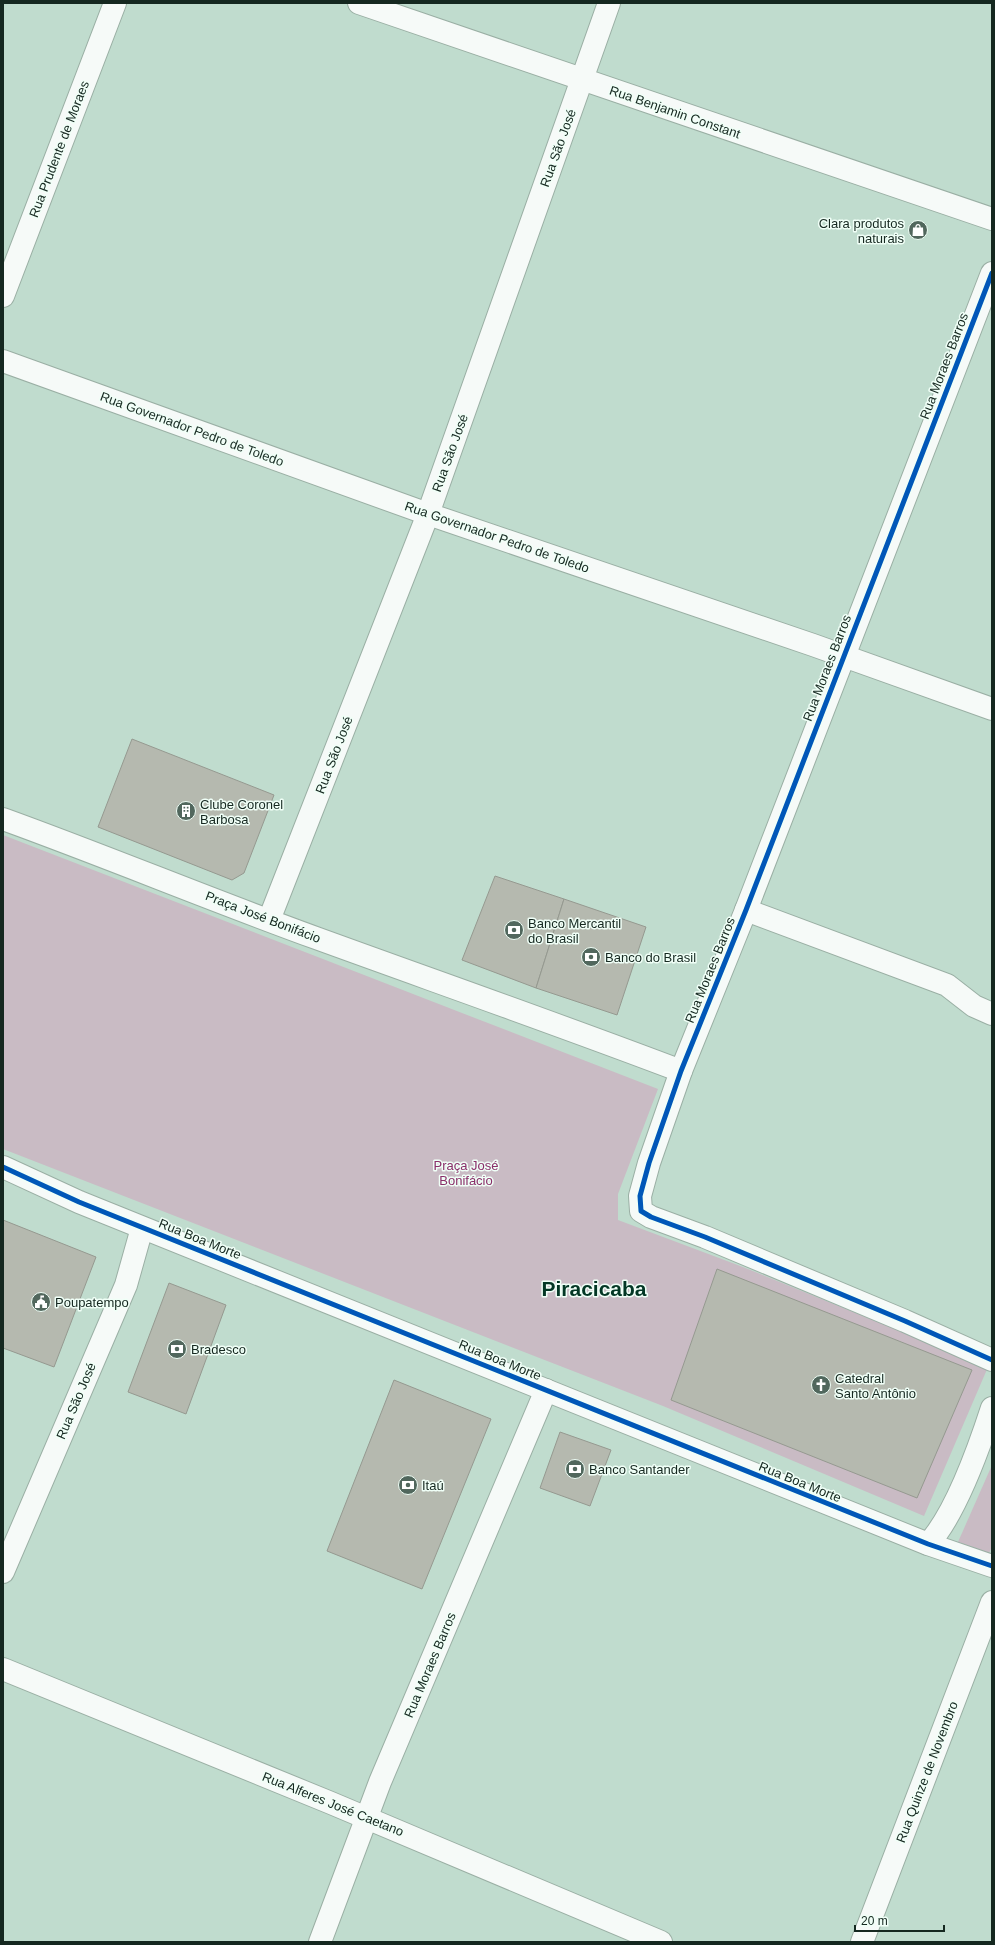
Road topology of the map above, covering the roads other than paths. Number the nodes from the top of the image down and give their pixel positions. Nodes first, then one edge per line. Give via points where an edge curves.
1 (116, 3) edge
2 (359, 3) edge
3 (609, 3) edge
4 (582, 80) junction
5 (992, 219) edge
6 (992, 273) edge
7 (3, 296) edge
8 (3, 361) edge
9 (428, 514) junction
10 (844, 656) junction
11 (992, 709) edge
12 (3, 819) edge
13 (746, 910) junction
14 (269, 920) junction
15 (992, 1014) edge
16 (681, 1071) junction
17 (3, 1167) edge
18 (142, 1228) junction
19 (992, 1360) edge
20 (546, 1390) junction
21 (992, 1408) edge
22 (928, 1544) junction
23 (992, 1566) edge
24 (3, 1572) edge
25 (992, 1602) edge
26 (3, 1669) edge
27 (366, 1817) junction
28 (320, 1942) edge
29 (661, 1942) edge
30 (862, 1942) edge

1 - 7 street, Rua Prudente de Moraes
2 - 4 street, Rua Benjamin Constant
3 - 4 street, Rua São José
4 - 5 street, Rua Benjamin Constant
4 - 9 street, Rua São José
6 - 10 street, Rua Moraes Barros
8 - 9 street, Rua Governador Pedro de Toledo
9 - 10 street, Rua Governador Pedro de Toledo
9 - 14 street, Rua São José
10 - 11 street, Rua Governador Pedro de Toledo
10 - 13 street, Rua Moraes Barros
12 - 14 street, Praça José Bonifácio
13 - 15 street via 947,985 974,1006
13 - 16 street, Rua Moraes Barros
14 - 16 street, Praça José Bonifácio via 499,1002
16 - 19 street, Rua Moraes Barros via 649,1163 640,1196 641,1211
17 - 18 street, Rua Boa Morte
18 - 20 street, Rua Boa Morte
18 - 24 street, Rua São José via 126,1285
20 - 22 street, Rua Boa Morte
20 - 27 street, Rua Moraes Barros
21 - 22 street via 954,1503 938,1533
22 - 23 street, Rua Boa Morte
25 - 30 street, Rua Quinze de Novembro
26 - 27 street, Rua Alferes José Caetano
27 - 28 street, Rua Moraes Barros
27 - 29 street, Rua Alferes José Caetano

